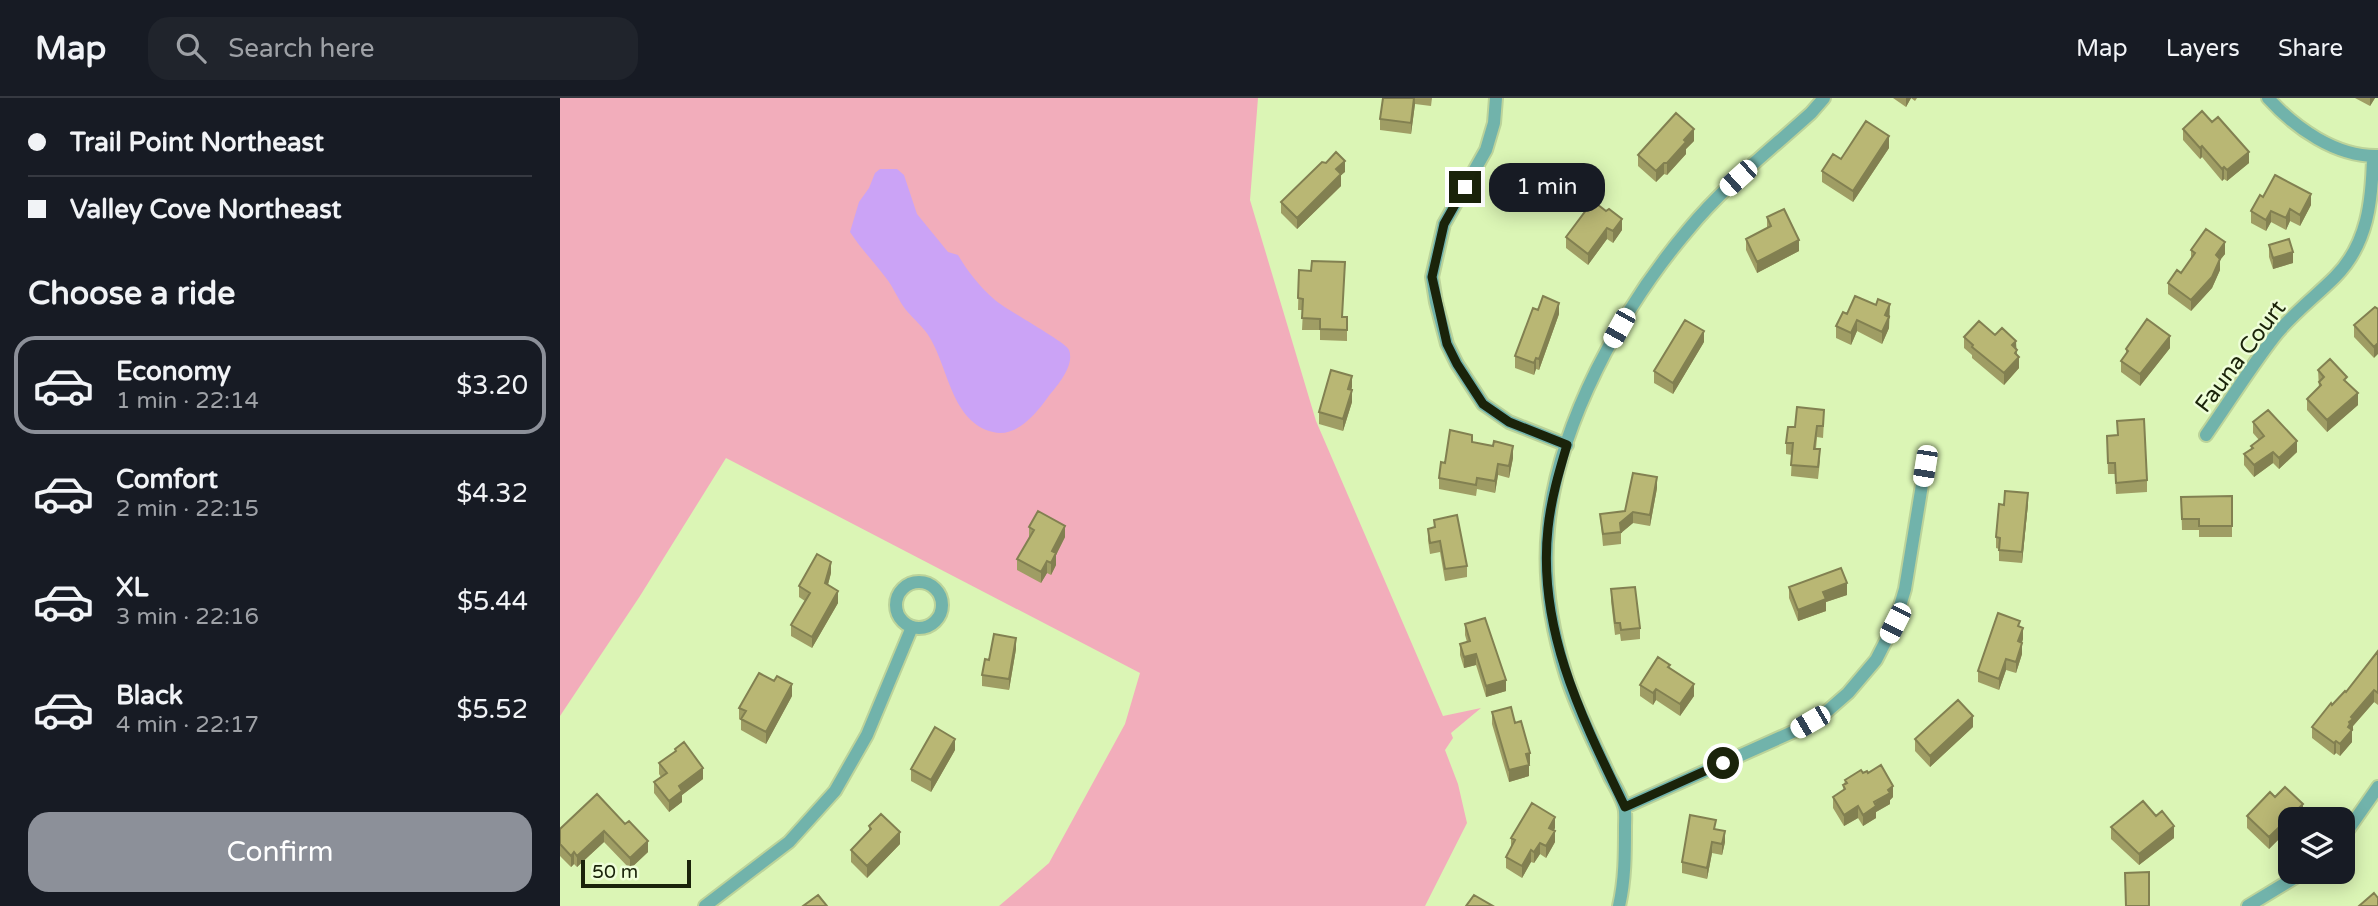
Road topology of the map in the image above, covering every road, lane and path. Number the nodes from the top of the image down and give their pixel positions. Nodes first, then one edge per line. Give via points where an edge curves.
1 (1496, 98) edge
2 (1824, 98) edge
3 (2268, 98) edge
4 (2375, 157) edge
5 (2206, 435) dead end
6 (1567, 445) junction
7 (1927, 454) dead end
8 (912, 627) dead end
9 (2378, 787) edge
10 (1625, 807) junction
11 (2355, 820) edge
12 (2284, 884) edge
13 (705, 906) edge
14 (1619, 906) edge
15 (2248, 906) edge

1 - 6 street via 1486,150 1444,224 1432,277 1436,302 1447,344 1483,404 1509,422
2 - 6 street via 1720,194 1659,266 1607,349
3 - 4 street via 2314,137
4 - 5 street, Fauna Court via 2369,212 2351,256 2275,336
6 - 10 street via 1548,528 1550,610 1567,678
7 - 10 street via 1895,623 1875,660 1848,693 1797,730
8 - 13 street via 867,734 835,791 789,842
9 - 11 street
10 - 14 street via 1625,867
12 - 15 street

